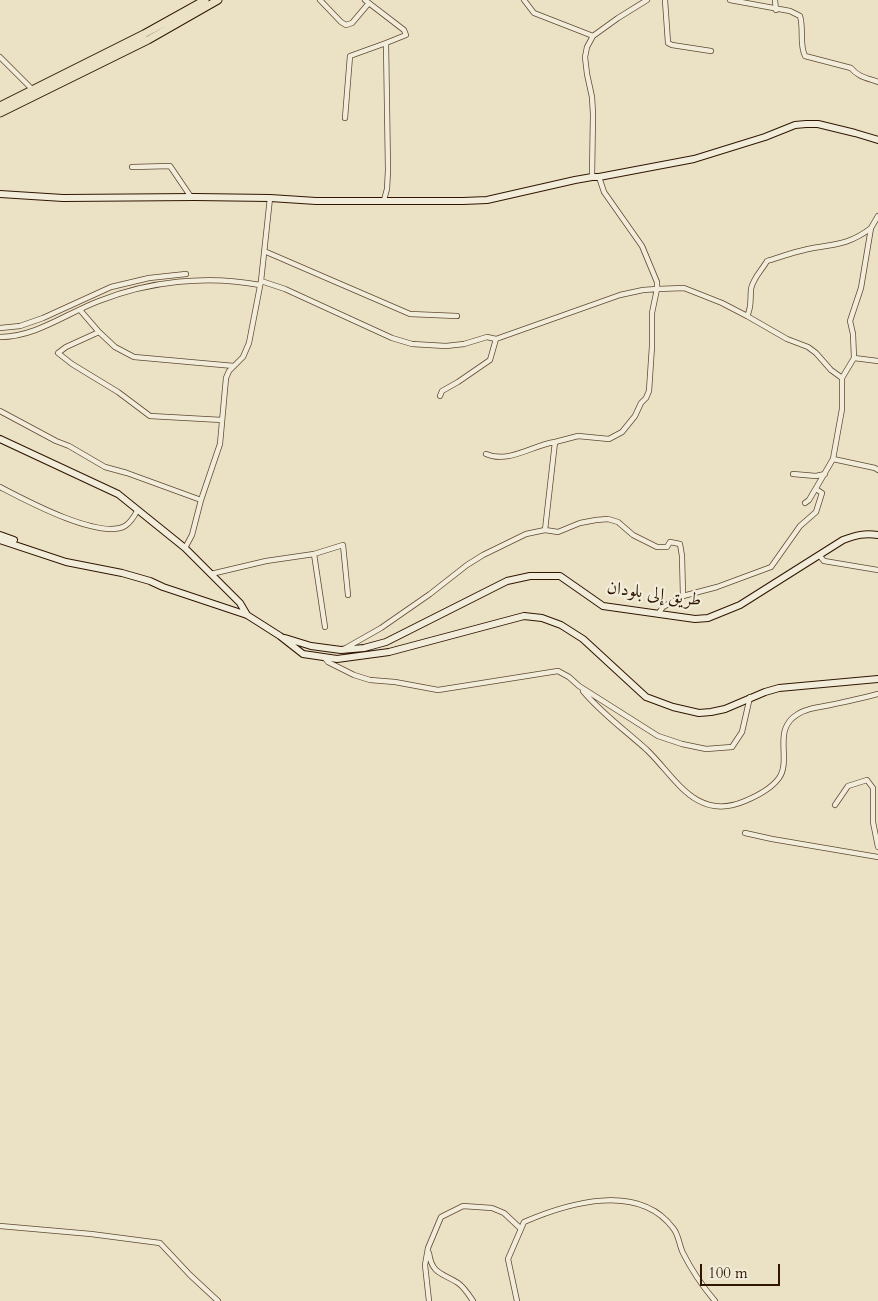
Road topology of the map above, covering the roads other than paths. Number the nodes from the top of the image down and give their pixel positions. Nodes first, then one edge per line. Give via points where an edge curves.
1 (205, 0) edge
2 (218, 0) edge
3 (320, 0) edge
4 (524, 0) edge
5 (647, 0) edge
6 (665, 0) edge
7 (730, 0) edge
8 (775, 0) edge
9 (367, 2) edge
10 (776, 10) junction
11 (593, 36) junction
12 (386, 43) junction
13 (711, 51) dead end
14 (0, 57) edge
15 (878, 82) edge
16 (33, 90) junction
17 (0, 106) edge
18 (0, 113) edge
19 (345, 118) dead end
20 (878, 140) edge
21 (132, 167) dead end
22 (592, 177) junction
23 (599, 177) junction
24 (0, 194) edge
25 (191, 197) junction
26 (270, 198) junction
27 (384, 200) junction
28 (878, 216) edge
29 (871, 228) junction
30 (264, 251) junction
31 (186, 274) dead end
32 (260, 283) junction
33 (657, 289) junction
34 (80, 310) junction
35 (457, 316) dead end
36 (747, 316) junction
37 (0, 328) edge
38 (99, 332) junction
39 (0, 336) edge
40 (496, 339) junction
41 (854, 358) junction
42 (878, 361) edge
43 (234, 366) junction
44 (842, 378) junction
45 (440, 396) dead end
46 (0, 411) edge
47 (222, 420) junction
48 (0, 439) edge
49 (555, 442) junction
50 (486, 454) dead end
51 (834, 459) junction
52 (878, 470) edge
53 (793, 474) dead end
54 (825, 474) junction
55 (0, 487) edge
56 (816, 489) junction
57 (201, 500) junction
58 (805, 503) dead end
59 (137, 511) junction
60 (545, 530) junction
61 (0, 534) edge
62 (878, 535) edge
63 (0, 540) edge
64 (185, 548) junction
65 (40, 553) junction
66 (314, 554) junction
67 (819, 555) junction
68 (878, 570) edge
69 (211, 574) junction
70 (348, 595) dead end
71 (683, 596) junction
72 (658, 614) junction
73 (247, 615) junction
74 (325, 627) dead end
75 (280, 636) junction
76 (341, 650) junction
77 (324, 658) junction
78 (878, 679) edge
79 (579, 686) junction
80 (878, 694) edge
81 (750, 697) junction
82 (835, 804) dead end
83 (745, 833) dead end
84 (878, 847) edge
85 (878, 857) edge
86 (0, 1226) edge
87 (520, 1228) junction
88 (428, 1248) junction
89 (218, 1301) edge
90 (429, 1301) edge
91 (473, 1301) edge
92 (517, 1301) edge
93 (715, 1301) edge

1 - 16 main road
2 - 18 main road via 148,40
3 - 9 street via 346,25 352,23
4 - 11 street via 534,14
5 - 11 street
6 - 13 street via 668,43
7 - 10 street
8 - 10 street
9 - 12 street via 404,30 406,35
10 - 15 street via 800,16 805,56 851,68 861,77
11 - 22 street via 585,57 593,114
12 - 19 street via 350,56
12 - 27 street via 388,170
14 - 16 street
16 - 17 main road
20 - 23 main road via 818,124 795,125 694,159
21 - 25 street via 170,166
22 - 23 main road
22 - 27 main road via 487,200
23 - 33 street via 604,192 642,246
24 - 25 main road via 63,198
25 - 26 main road
26 - 27 main road via 316,202
26 - 30 street
28 - 29 street
29 - 36 street via 846,242 766,261 754,280 751,310
29 - 41 street via 861,288 850,321
30 - 32 street
30 - 35 street via 410,314
31 - 37 street via 111,287 43,318 20,326
32 - 34 street via 220,279 144,286
32 - 40 street via 285,288 392,338 412,344 446,346 487,337
32 - 43 street via 249,343 243,357
33 - 36 street via 684,288
33 - 40 street via 620,295
33 - 49 street via 652,313 649,391 635,416 622,432 609,439 578,436
34 - 38 street
34 - 39 street via 50,324 8,337
36 - 44 street via 767,329 808,347
38 - 43 street via 115,347 134,357
38 - 47 street via 58,353 150,416
40 - 45 street via 490,360 442,391
41 - 42 street
41 - 44 street
43 - 47 street via 226,378
44 - 51 street via 842,409
46 - 57 street via 105,467
47 - 57 street via 216,461
48 - 59 main road via 118,494
49 - 50 street via 507,457
49 - 60 street
51 - 52 street
51 - 54 street
53 - 54 street
54 - 56 street
55 - 59 street via 32,504 92,527 124,527 133,520
56 - 58 street
56 - 71 street via 822,493 816,512 800,526 771,567
57 - 64 street via 192,535
59 - 64 main road
60 - 71 street via 558,532 580,523 608,519 618,522 656,548 667,547 670,542 680,544
60 - 76 street via 526,534 483,555 382,628
61 - 65 main road
62 - 67 main road, طريق إلى بلودان via 856,535
63 - 65 main road
64 - 69 main road
65 - 73 main road via 150,581
66 - 69 street via 274,559
66 - 70 street via 343,545
66 - 74 street
67 - 68 street via 824,561
67 - 72 main road, طريق إلى بلودان via 726,612 694,619
69 - 73 main road via 240,603
71 - 72 street via 663,607
72 - 76 main road, طريق إلى بلودان via 603,606 560,576 530,576 507,581 386,642
73 - 75 main road
75 - 76 main road, طريق إلى بلودان via 311,646
75 - 77 main road via 303,654
77 - 79 street via 370,680 438,690 558,671
77 - 81 main road via 389,652 524,616 561,625 582,639 646,697 673,707 699,713 711,712
78 - 81 main road via 779,688
79 - 80 street via 594,704 655,758 687,794 720,808 755,797 780,776 785,729 795,717 806,710
79 - 81 street via 658,736 706,749 732,747 742,732
82 - 84 street via 848,786 867,780 873,788 873,822
83 - 85 street
86 - 89 street via 160,1243
87 - 88 street via 504,1213 492,1208 462,1206 441,1217
87 - 92 street via 508,1259
87 - 93 street via 535,1217 587,1203 618,1201 641,1205 661,1216 675,1230 686,1259
88 - 90 street via 425,1265
88 - 91 street via 430,1260 439,1274 459,1283

